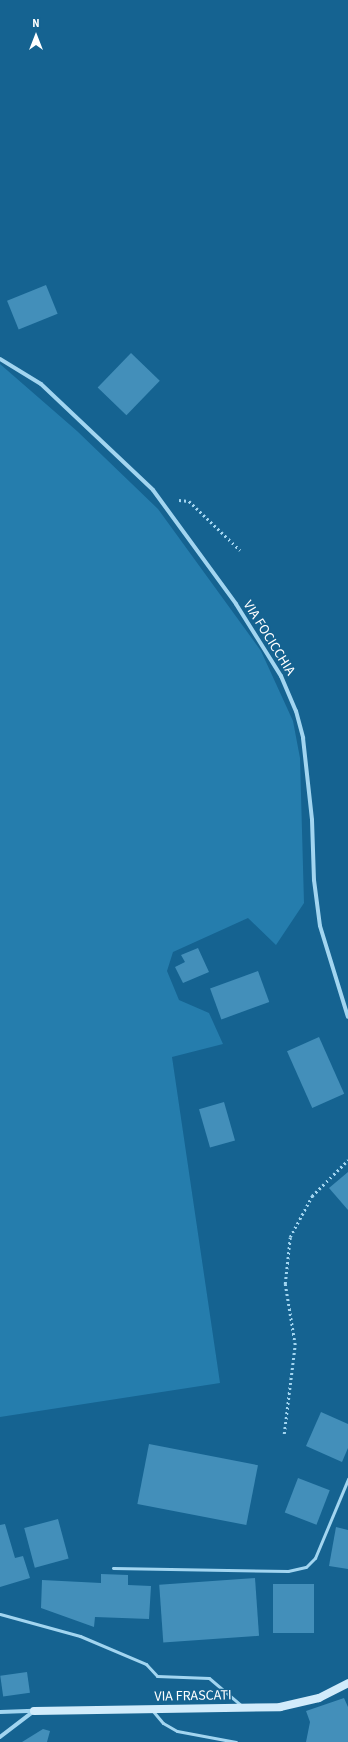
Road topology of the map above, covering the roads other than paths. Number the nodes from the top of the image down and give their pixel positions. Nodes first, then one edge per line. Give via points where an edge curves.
1 (0, 359) edge
2 (348, 1017) edge
3 (348, 1479) edge
4 (112, 1568) dead end
5 (0, 1614) edge
6 (348, 1683) edge
7 (245, 1708) junction
8 (152, 1710) junction
9 (34, 1711) junction
10 (0, 1712) edge
11 (0, 1737) edge
12 (236, 1742) edge

1 - 2 street, VIA FOCICCHIA via 41,384 160,498 255,632 281,676 296,711 303,738 317,910 327,956
3 - 4 lane via 315,1558 306,1567 288,1571
5 - 7 lane via 80,1636 146,1664 157,1676 209,1678
6 - 7 main road, VIA FRASCATI via 306,1702
7 - 8 main road, VIA FRASCATI
8 - 9 main road, VIA FRASCATI
8 - 12 lane via 163,1723 177,1731
9 - 10 street
9 - 11 street

